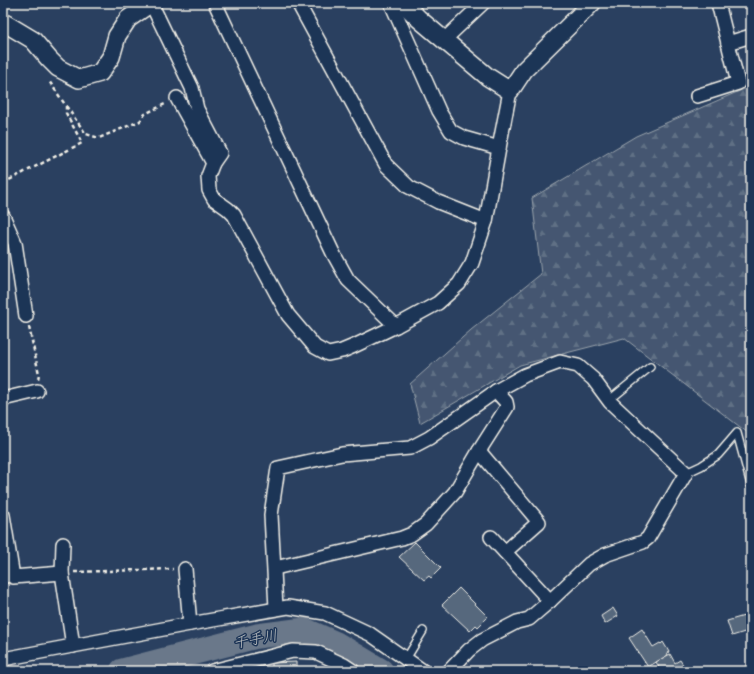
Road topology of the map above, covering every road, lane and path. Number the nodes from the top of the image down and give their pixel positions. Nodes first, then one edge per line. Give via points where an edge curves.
1 (151, 3) edge
2 (216, 3) edge
3 (298, 3) edge
4 (391, 3) edge
5 (403, 3) edge
6 (483, 3) edge
7 (592, 3) edge
8 (718, 3) edge
9 (3, 22) edge
10 (751, 36) edge
11 (444, 40) junction
12 (728, 43) junction
13 (49, 80) dead end
14 (510, 91) junction
15 (697, 96) dead end
16 (177, 98) joint
17 (66, 106) junction
18 (499, 148) junction
19 (213, 162) junction
20 (3, 183) edge
21 (3, 216) edge
22 (486, 222) junction
23 (26, 316) joint
24 (396, 326) junction
25 (650, 367) dead end
26 (37, 391) joint
27 (496, 391) junction
28 (3, 400) edge
29 (610, 402) junction
30 (479, 451) junction
31 (686, 473) junction
32 (751, 485) edge
33 (3, 515) edge
34 (491, 537) dead end
35 (63, 544) dead end
36 (505, 552) junction
37 (275, 568) junction
38 (185, 569) joint
39 (62, 572) junction
40 (8, 579) edge
41 (550, 600) junction
42 (276, 608) junction
43 (190, 624) junction
44 (423, 631) dead end
45 (74, 646) junction
46 (3, 659) edge
47 (406, 659) junction
48 (237, 668) edge
49 (212, 671) edge
50 (353, 671) edge
51 (423, 671) edge
52 (449, 671) edge

1 - 9 street via 128,19 117,36 111,57 100,74 79,79 58,68 33,40
1 - 19 street via 192,88 198,110 220,153
2 - 24 street via 348,280
3 - 22 street via 386,165 408,187
4 - 18 street via 439,111 451,131 464,138
5 - 11 street
6 - 11 street
7 - 14 street via 524,70
8 - 12 street
10 - 12 street
11 - 14 street via 488,77
12 - 15 street via 738,83
13 - 17 path
14 - 18 street
16 - 17 path via 145,114 140,121 99,138 86,134
16 - 19 street
17 - 20 path via 66,113 82,143
18 - 22 street
19 - 24 street via 208,176 209,190 214,199 234,215 288,315 316,347 328,354 342,351
21 - 23 street via 15,243
22 - 24 street via 472,263 458,284 438,303
23 - 26 path via 39,374
25 - 29 lane
26 - 28 street
27 - 29 street via 526,374 560,362 578,366 593,379
27 - 30 street via 506,402 507,407
27 - 37 street via 429,438 410,448 342,454 278,468 271,515
29 - 31 street
30 - 36 street via 539,522
30 - 37 street via 455,492 426,524 412,534
31 - 32 lane via 718,456 737,433
31 - 41 street via 648,538 589,564
33 - 40 street
34 - 36 street
35 - 39 street
36 - 41 street
37 - 42 street
38 - 39 path
38 - 43 street
39 - 40 street
39 - 45 street
41 - 52 street via 529,619 517,622 482,640
42 - 43 street
42 - 47 street via 288,607 325,613 370,634
43 - 45 street
44 - 47 lane
45 - 46 street
47 - 51 street
48 - 49 street
48 - 50 street via 293,651 316,652

